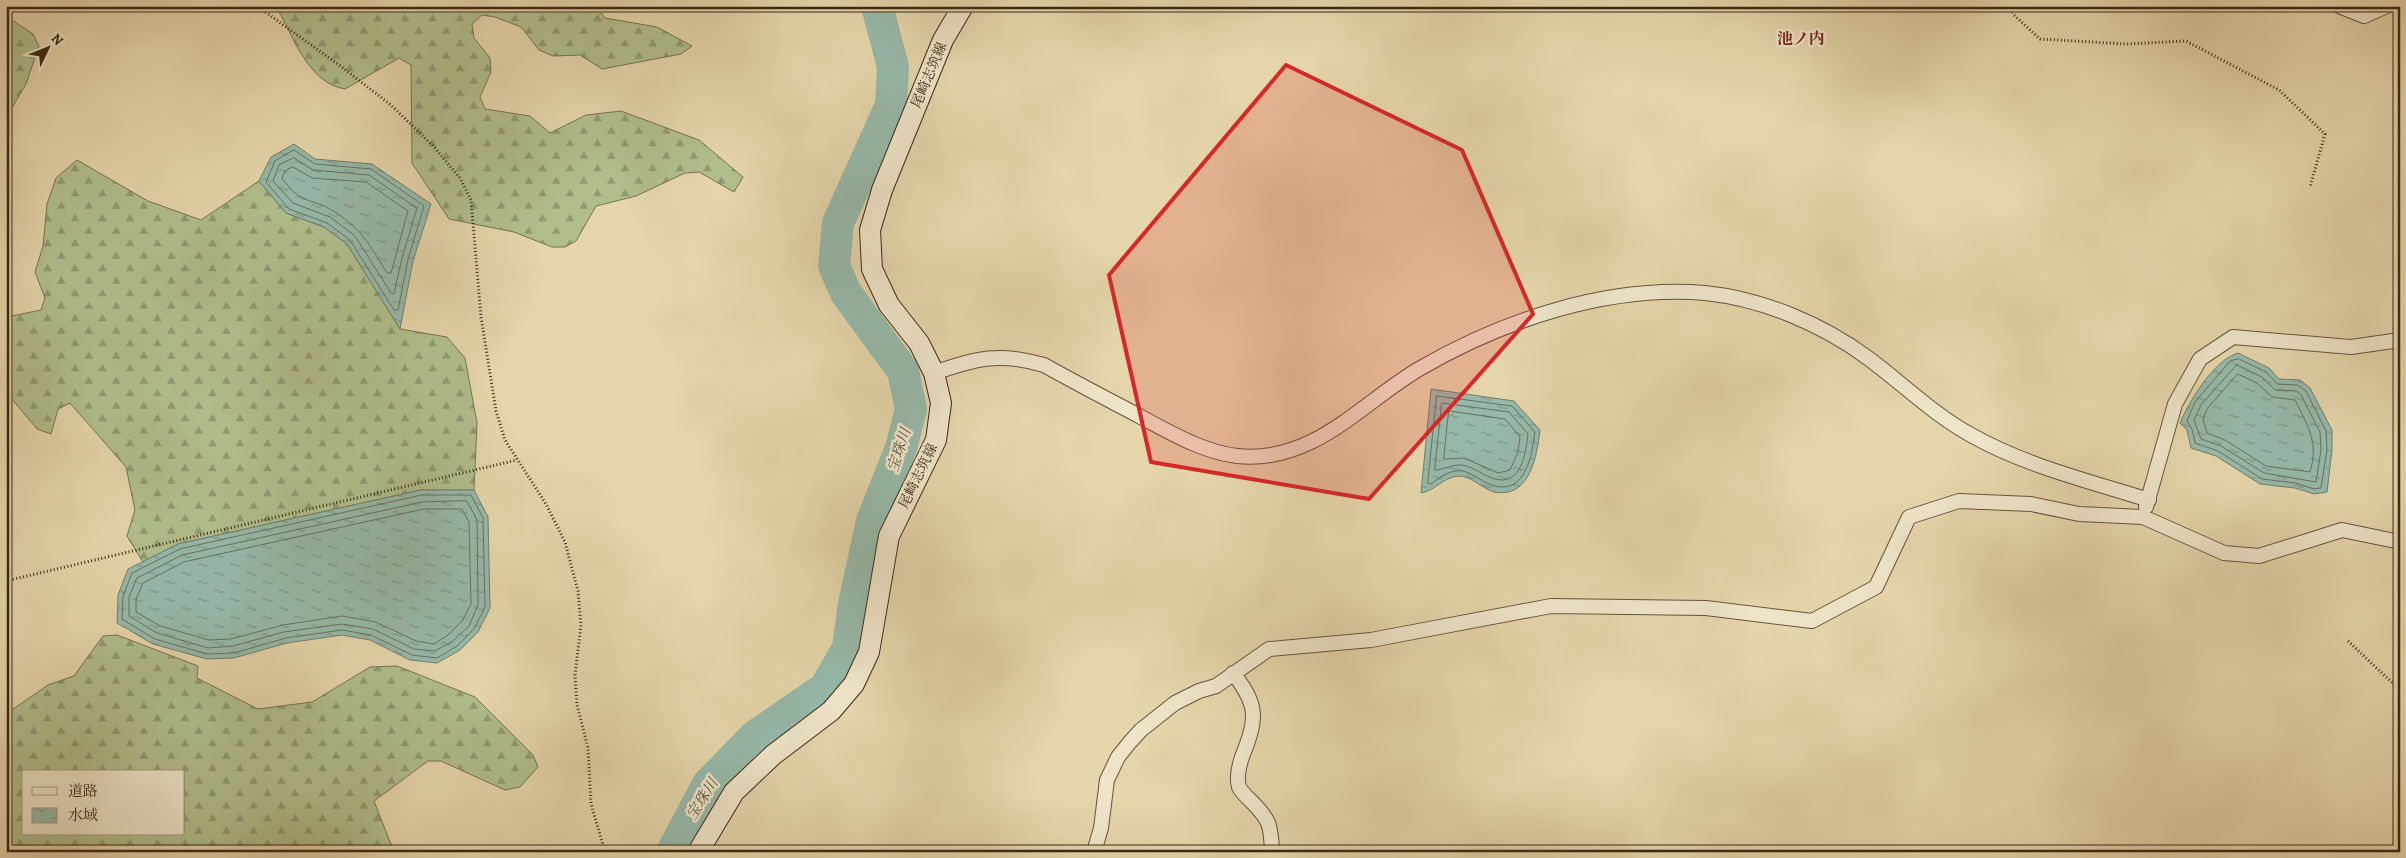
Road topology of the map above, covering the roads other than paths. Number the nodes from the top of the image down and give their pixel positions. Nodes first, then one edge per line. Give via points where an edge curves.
1 (963, 6) edge
2 (2339, 6) edge
3 (2387, 6) edge
4 (2400, 340) edge
5 (934, 373) junction
6 (2149, 500) junction
7 (2143, 517) junction
8 (2400, 542) edge
9 (1233, 673) junction
10 (700, 851) edge
11 (1094, 852) edge
12 (1272, 852) edge

1 - 5 main road, 尾崎志筑線 via 932,67 882,190 870,230 872,269 889,304 919,343
2 - 3 street via 2364,16
4 - 6 street via 2351,347 2233,337 2200,359 2175,404
5 - 6 street via 970,360 990,357 1026,360 1044,365 1199,446 1232,456 1263,457 1286,453 1319,439 1417,370 1512,325 1553,311 1631,295 1704,293 1754,303 1814,325 1850,345 1948,422 1999,449 2020,459
5 - 10 main road, 尾崎志筑線 via 941,403 936,440 889,536 869,652 854,684 831,711 773,755 734,792
6 - 7 street
7 - 8 street via 2224,553 2242,555 2260,556 2342,530
7 - 9 street via 2079,514 2031,504 1959,501 1909,518 1876,587 1812,621 1706,608 1551,606 1370,640 1269,649
9 - 11 street via 1216,686 1175,703 1141,730 1118,758 1107,780 1101,828
9 - 12 street via 1249,694 1254,716 1238,772 1240,788 1267,818 1272,833

